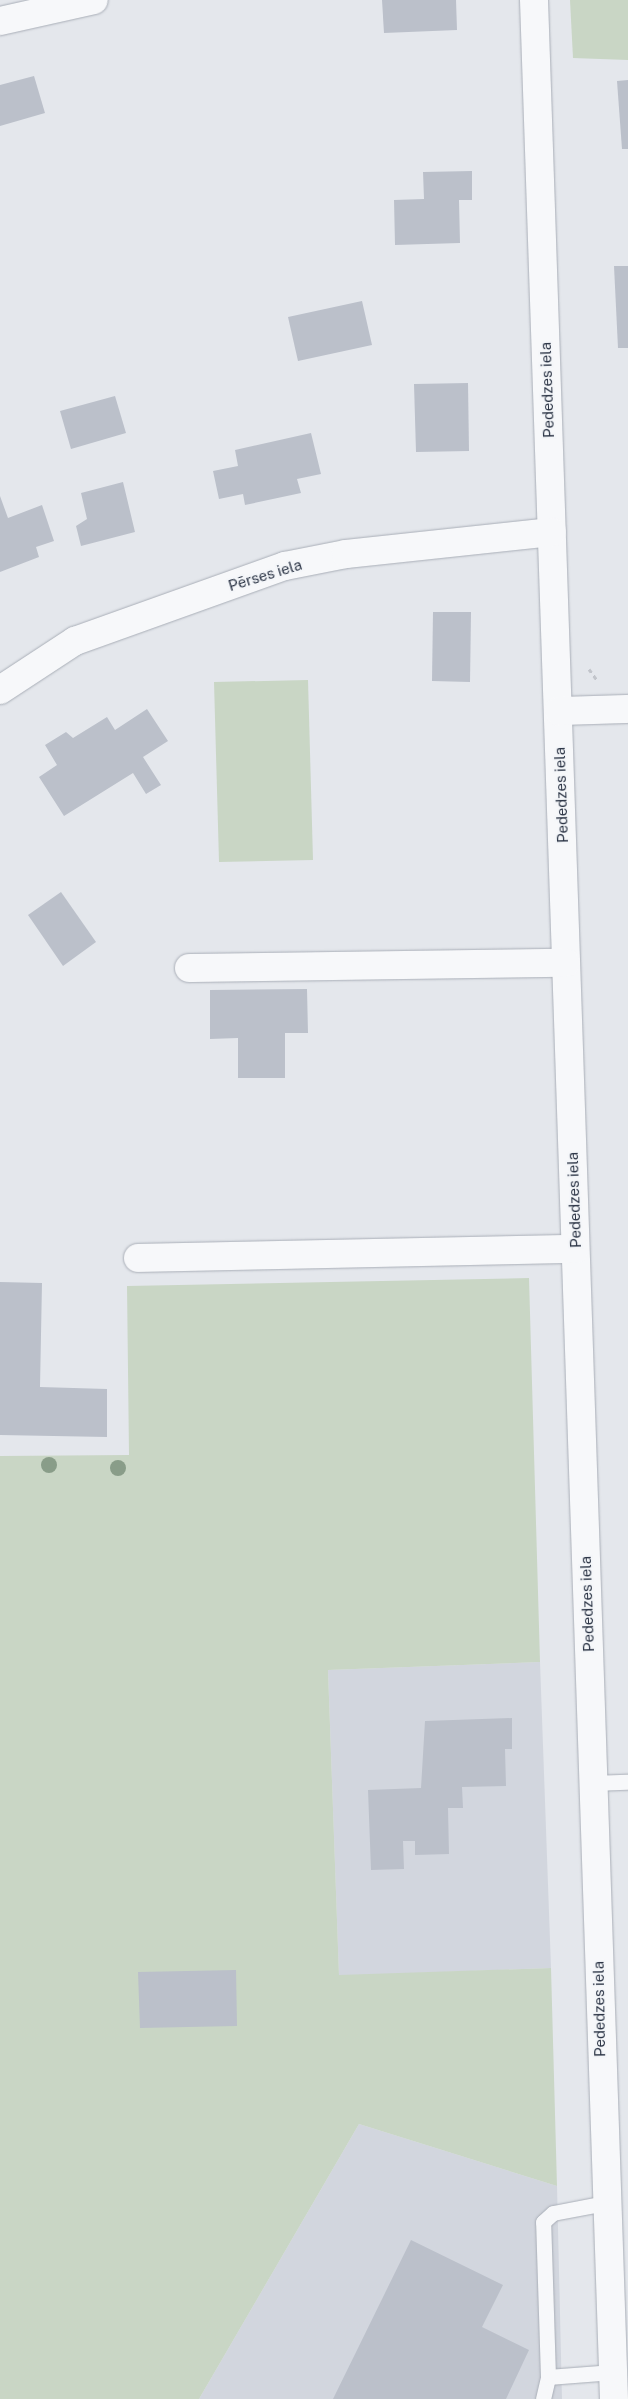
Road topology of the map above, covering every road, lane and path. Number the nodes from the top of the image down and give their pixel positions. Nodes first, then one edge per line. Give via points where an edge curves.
1 (94, 0) edge
2 (534, 0) edge
3 (0, 21) edge
4 (552, 532) junction
5 (0, 690) edge
6 (628, 709) edge
7 (559, 711) junction
8 (566, 963) junction
9 (189, 968) dead end
10 (576, 1249) junction
11 (138, 1258) dead end
12 (592, 1782) junction
13 (628, 1782) edge
14 (606, 2203) junction
15 (613, 2372) junction
16 (548, 2377) junction
17 (543, 2399) edge
18 (614, 2399) edge

1 - 3 street
2 - 4 street, Pededzes iela
4 - 5 street, Pērses iela via 366,552 286,566 75,641
4 - 7 street, Pededzes iela
6 - 7 street
7 - 8 street, Pededzes iela
8 - 9 street
8 - 10 street, Pededzes iela
10 - 11 street
10 - 12 street, Pededzes iela
12 - 13 lane
12 - 14 street, Pededzes iela
14 - 15 street, Pededzes iela
14 - 16 lane via 553,2213 543,2222
15 - 16 lane
15 - 18 street, Pededzes iela
16 - 17 lane

